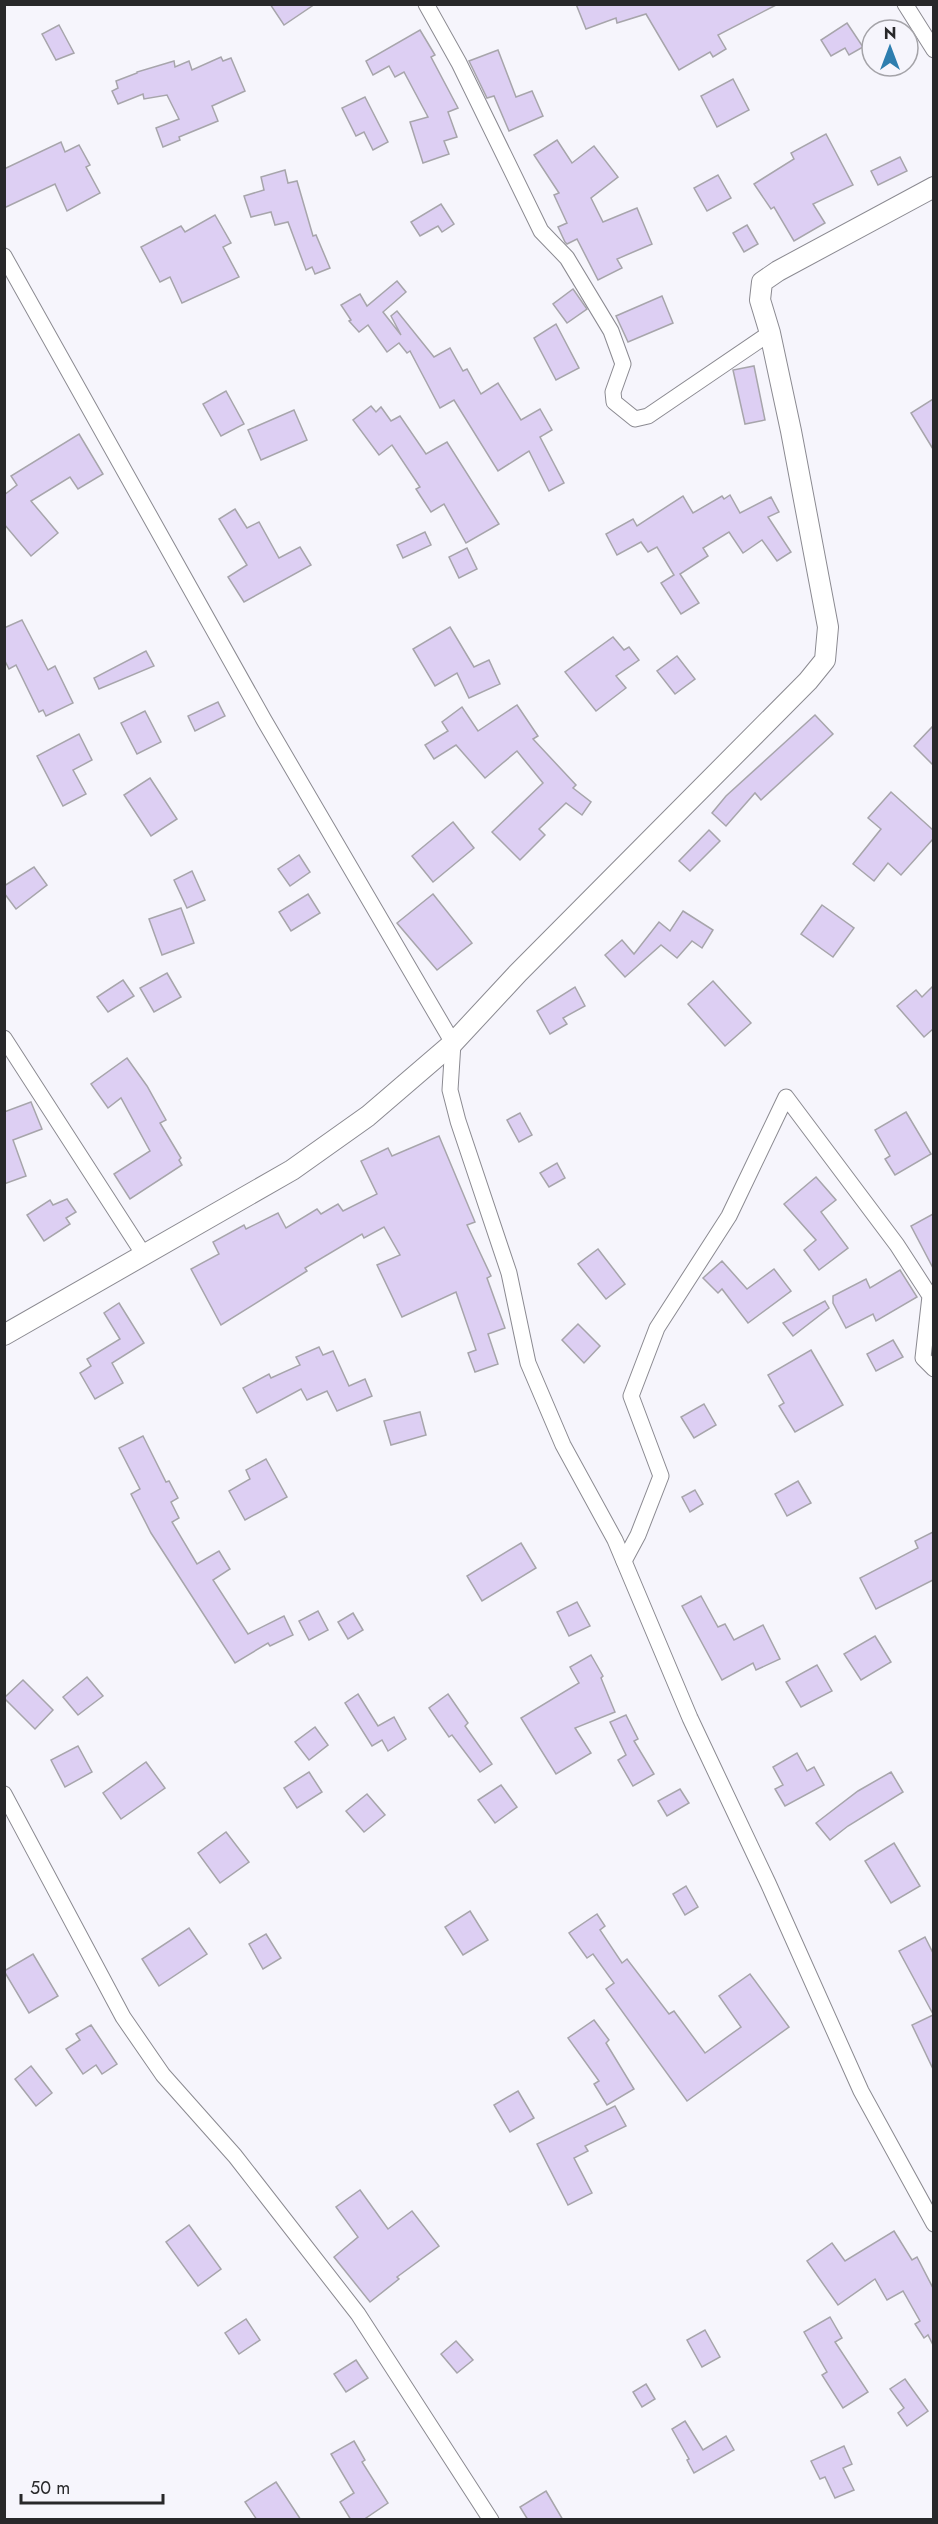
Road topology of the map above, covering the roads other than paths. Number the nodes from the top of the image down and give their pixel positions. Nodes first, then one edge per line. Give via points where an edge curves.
1 (426, 4) edge
2 (905, 4) edge
3 (933, 50) edge
4 (933, 187) edge
5 (4, 256) edge
6 (770, 333) junction
7 (4, 1038) edge
8 (453, 1043) junction
9 (144, 1255) junction
10 (4, 1335) edge
11 (933, 1369) edge
12 (624, 1561) junction
13 (4, 1794) edge
14 (933, 2224) edge
15 (491, 2520) edge

1 - 6 street via 541,231 567,258 611,331 623,364 613,392 614,402 635,419 648,416
2 - 3 street
4 - 6 street via 762,282 760,300
5 - 8 street via 264,720
6 - 8 street via 828,627 825,660
7 - 9 street
8 - 9 street via 368,1116 292,1170
8 - 12 street via 450,1090 509,1273 528,1363 563,1445
9 - 10 street
11 - 12 street via 923,1358 930,1296 897,1245 786,1097 729,1216 657,1328 631,1396 661,1476
12 - 14 street via 690,1718 861,2091
13 - 15 street via 123,2017 163,2075 235,2156 358,2314

